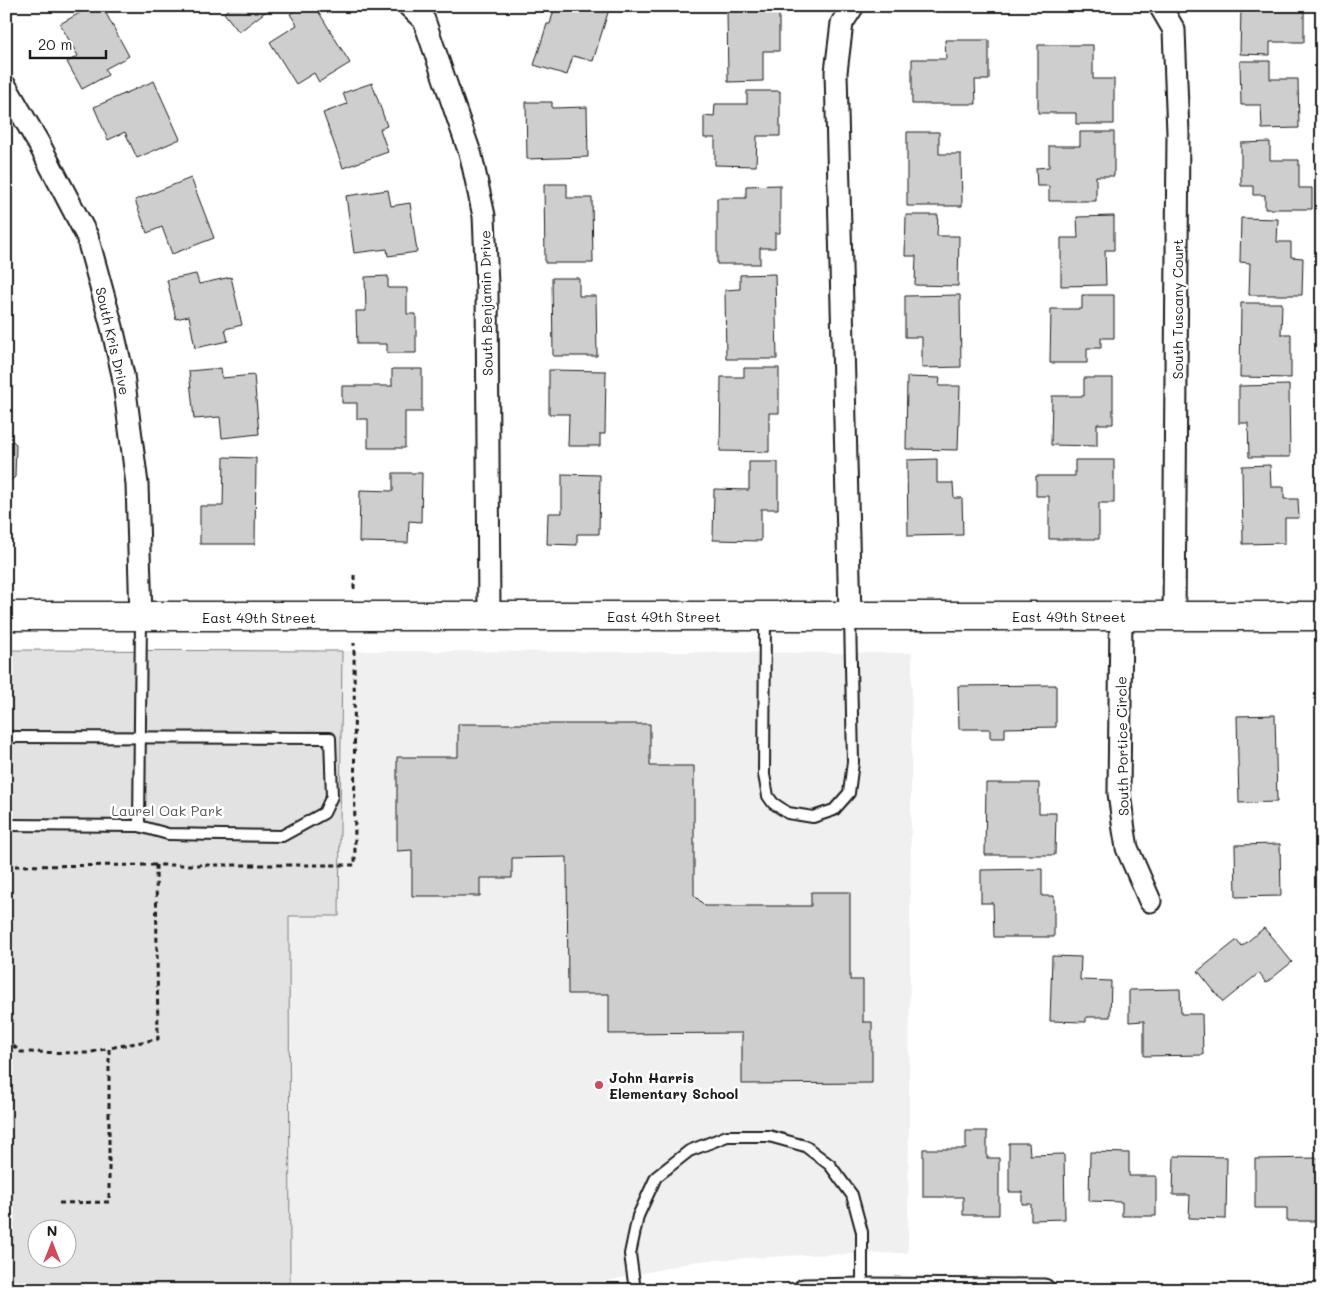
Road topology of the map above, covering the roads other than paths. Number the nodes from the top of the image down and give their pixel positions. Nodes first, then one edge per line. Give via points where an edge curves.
1 (410, 6) edge
2 (853, 6) edge
3 (1160, 6) edge
4 (6, 87) edge
5 (6, 616) edge
6 (490, 616) junction
7 (765, 616) junction
8 (850, 616) junction
9 (1121, 616) junction
10 (1174, 616) junction
11 (1322, 616) edge
12 (141, 617) junction
13 (140, 736) junction
14 (6, 737) edge
15 (6, 825) edge
16 (139, 826) junction
17 (1150, 901) dead end
18 (862, 1289) edge
19 (899, 1289) edge
20 (636, 1290) edge
21 (804, 1290) edge
22 (1044, 1290) edge

1 - 6 street, South Benjamin Drive via 424,20 471,156 484,216
2 - 8 street via 842,23 836,72
3 - 10 street, South Tuscany Court via 1174,30 1178,133
4 - 12 street, South Kris Drive via 87,236 112,327 123,374 137,484
5 - 12 street, East 49th Street
6 - 7 street, East 49th Street
6 - 12 street, East 49th Street
7 - 8 street, East 49th Street
7 - 8 lane via 764,776 768,796 788,813 813,817 834,810 849,793 853,762
8 - 9 street, East 49th Street
9 - 10 street, East 49th Street
9 - 17 street, South Portice Circle via 1119,793 1127,848
10 - 11 street, East 49th Street
12 - 13 lane
13 - 14 lane
13 - 16 lane
13 - 16 lane via 330,738 332,796 324,813 282,836 168,834
15 - 16 lane
18 - 19 street
18 - 20 lane via 862,1232 852,1195 830,1166 806,1146 769,1136 727,1136 689,1151 656,1177 638,1216 630,1254
18 - 21 street
19 - 22 street

